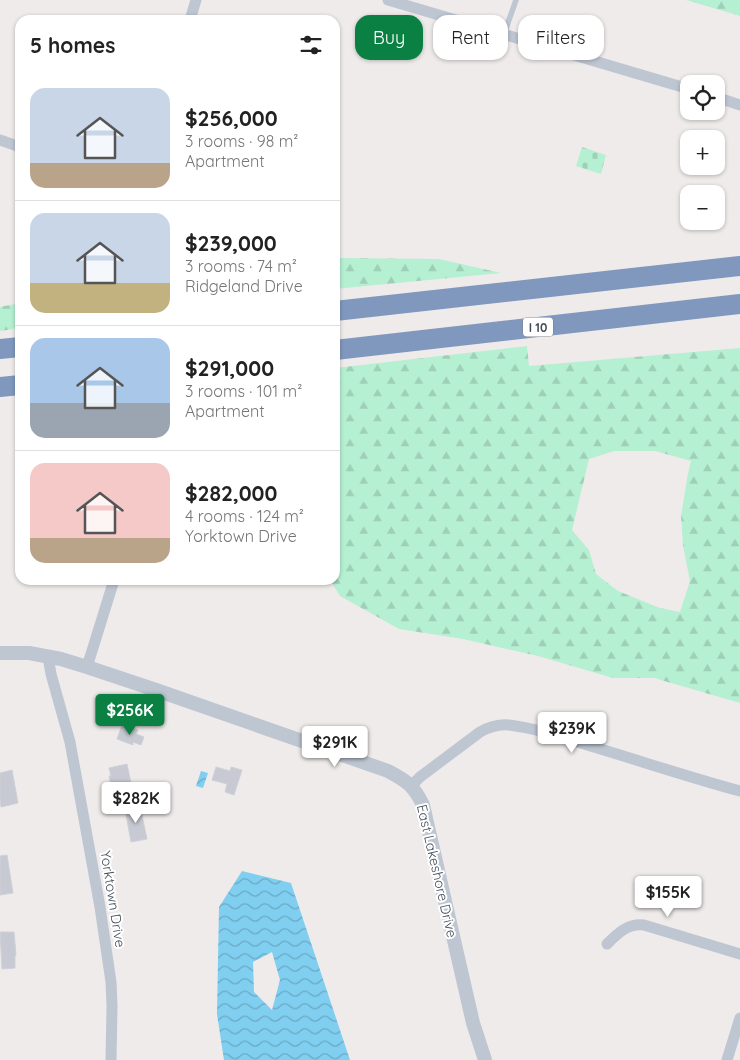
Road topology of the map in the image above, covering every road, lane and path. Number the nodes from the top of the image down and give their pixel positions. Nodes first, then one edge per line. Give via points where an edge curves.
1 (196, 0) edge
2 (388, 0) edge
3 (516, 0) edge
4 (192, 15) edge
5 (439, 15) edge
6 (508, 23) edge
7 (508, 35) edge
8 (680, 86) edge
9 (725, 100) edge
10 (740, 105) edge
11 (0, 140) edge
12 (15, 145) edge
13 (740, 266) edge
14 (740, 304) edge
15 (340, 311) edge
16 (15, 348) edge
17 (0, 349) edge
18 (340, 349) edge
19 (15, 386) edge
20 (0, 387) edge
21 (112, 585) edge
22 (0, 653) edge
23 (48, 656) junction
24 (87, 667) junction
25 (411, 786) junction
26 (740, 791) edge
27 (607, 944) dead end
28 (740, 954) edge
29 (740, 1018) edge
30 (111, 1060) edge
31 (484, 1060) edge
32 (727, 1060) edge

1 - 4 street
2 - 5 street
3 - 6 lane
7 - 8 street
9 - 10 street
11 - 12 street
13 - 15 highway
14 - 18 highway, I 10
16 - 17 highway
19 - 20 highway
21 - 24 street
22 - 23 street, East Lakeshore Drive
23 - 24 street, East Lakeshore Drive
23 - 30 street, Yorktown Drive via 70,742 105,942 111,982
24 - 25 street, East Lakeshore Drive via 388,771
25 - 26 street via 480,732 508,725 560,737
25 - 31 street, East Lakeshore Drive via 423,806
27 - 28 street via 630,925 636,924
29 - 32 street

